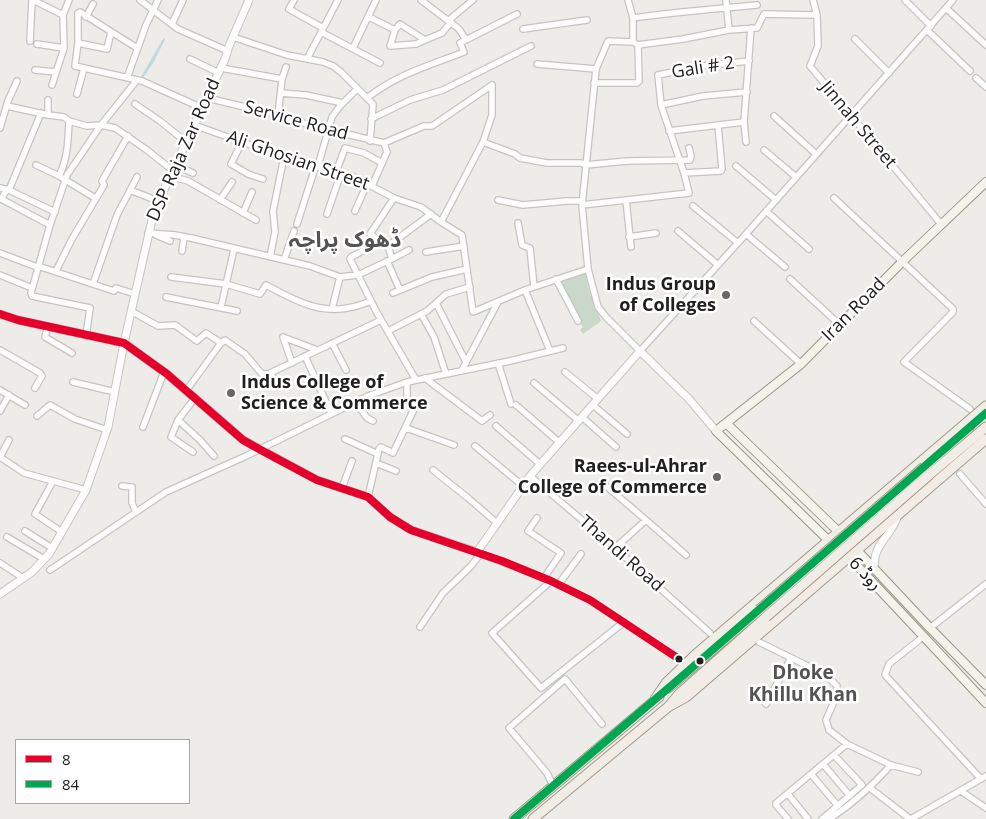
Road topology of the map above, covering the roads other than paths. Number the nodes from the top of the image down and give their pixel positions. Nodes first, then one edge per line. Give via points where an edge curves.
1 (32, 0) edge
2 (68, 0) edge
3 (140, 0) edge
4 (158, 0) edge
5 (183, 0) edge
6 (249, 0) edge
7 (294, 0) edge
8 (338, 0) edge
9 (376, 0) edge
10 (421, 0) edge
11 (473, 0) edge
12 (628, 0) edge
13 (726, 0) edge
14 (813, 0) edge
15 (905, 0) edge
16 (952, 0) edge
17 (93, 4) dead end
18 (757, 4) dead end
19 (727, 8) junction
20 (946, 8) junction
21 (152, 11) junction
22 (517, 14) dead end
23 (63, 15) junction
24 (817, 15) junction
25 (86, 17) junction
26 (369, 17) junction
27 (633, 18) junction
28 (588, 20) dead end
29 (450, 21) junction
30 (172, 24) junction
31 (751, 28) junction
32 (929, 28) junction
33 (523, 29) dead end
34 (322, 30) junction
35 (394, 30) junction
36 (729, 30) junction
37 (110, 32) junction
38 (233, 37) junction
39 (425, 40) junction
40 (466, 40) junction
41 (855, 40) dead end
42 (30, 41) dead end
43 (78, 43) junction
44 (37, 44) dead end
45 (635, 44) junction
46 (986, 45) edge
47 (531, 46) dead end
48 (64, 48) junction
49 (137, 48) junction
50 (353, 48) junction
51 (228, 52) junction
52 (190, 59) dead end
53 (307, 59) junction
54 (749, 61) junction
55 (380, 63) dead end
56 (538, 64) dead end
57 (286, 66) dead end
58 (84, 68) junction
59 (596, 69) junction
60 (35, 70) dead end
61 (220, 70) junction
62 (970, 71) dead end
63 (56, 72) junction
64 (889, 73) junction
65 (127, 78) junction
66 (976, 78) dead end
67 (282, 79) junction
68 (137, 80) junction
69 (17, 81) dead end
70 (594, 83) junction
71 (52, 85) dead end
72 (986, 88) edge
73 (357, 89) junction
74 (746, 92) junction
75 (281, 93) junction
76 (77, 94) dead end
77 (0, 97) edge
78 (207, 98) junction
79 (367, 98) junction
80 (48, 100) dead end
81 (8, 103) junction
82 (343, 103) junction
83 (135, 104) dead end
84 (661, 105) junction
85 (202, 108) junction
86 (41, 113) junction
87 (48, 115) junction
88 (278, 115) junction
89 (774, 116) dead end
90 (850, 116) junction
91 (371, 119) junction
92 (69, 121) junction
93 (744, 122) junction
94 (101, 125) junction
95 (194, 125) junction
96 (718, 125) junction
97 (0, 128) edge
98 (328, 129) junction
99 (669, 131) junction
100 (128, 136) junction
101 (370, 141) junction
102 (186, 142) junction
103 (242, 142) junction
104 (483, 142) junction
105 (746, 142) dead end
106 (384, 143) junction
107 (689, 148) dead end
108 (764, 150) dead end
109 (816, 154) junction
110 (284, 156) junction
111 (679, 159) junction
112 (382, 163) junction
113 (36, 165) dead end
114 (317, 165) junction
115 (586, 166) junction
116 (736, 166) dead end
117 (172, 170) junction
118 (338, 172) junction
119 (684, 173) junction
120 (193, 174) dead end
121 (59, 176) junction
122 (796, 177) junction
123 (138, 178) dead end
124 (263, 178) dead end
125 (66, 180) junction
126 (232, 182) dead end
127 (986, 182) edge
128 (369, 185) junction
129 (0, 188) edge
130 (8, 190) junction
131 (130, 190) junction
132 (252, 192) dead end
133 (95, 198) junction
134 (394, 198) junction
135 (834, 198) dead end
136 (220, 200) junction
137 (498, 200) dead end
138 (626, 200) junction
139 (776, 200) junction
140 (158, 201) junction
141 (582, 203) junction
142 (693, 206) dead end
143 (355, 211) dead end
144 (766, 211) junction
145 (55, 212) junction
146 (243, 213) junction
147 (328, 214) dead end
148 (431, 214) junction
149 (256, 220) dead end
150 (441, 222) junction
151 (518, 223) dead end
152 (297, 224) dead end
153 (941, 224) junction
154 (50, 225) junction
155 (294, 231) dead end
156 (678, 231) dead end
157 (656, 233) dead end
158 (150, 234) junction
159 (746, 234) junction
160 (184, 237) junction
161 (629, 237) junction
162 (170, 241) dead end
163 (380, 242) junction
164 (738, 242) junction
165 (388, 246) junction
166 (464, 246) junction
167 (630, 248) dead end
168 (234, 249) junction
169 (809, 249) dead end
170 (409, 250) dead end
171 (182, 251) dead end
172 (426, 252) dead end
173 (0, 253) edge
174 (270, 257) junction
175 (284, 260) junction
176 (390, 260) junction
177 (903, 261) junction
178 (718, 264) junction
179 (38, 266) junction
180 (785, 267) dead end
181 (467, 269) junction
182 (588, 269) junction
183 (56, 271) junction
184 (0, 275) edge
185 (358, 275) junction
186 (171, 277) dead end
187 (340, 277) junction
188 (556, 279) junction
189 (790, 279) dead end
190 (93, 284) junction
191 (226, 284) junction
192 (470, 287) junction
193 (534, 287) junction
194 (32, 288) junction
195 (400, 290) junction
196 (525, 290) junction
197 (135, 294) junction
198 (393, 294) dead end
199 (166, 297) dead end
200 (371, 301) junction
201 (498, 302) junction
202 (436, 303) junction
203 (221, 307) junction
204 (332, 309) junction
205 (238, 311) dead end
206 (131, 312) junction
207 (421, 314) junction
208 (1, 315) edge
209 (381, 320) junction
210 (754, 320) dead end
211 (578, 321) dead end
212 (840, 325) junction
213 (48, 326) junction
214 (388, 331) junction
215 (86, 336) junction
216 (124, 343) junction
217 (221, 343) junction
218 (332, 343) junction
219 (563, 348) dead end
220 (0, 350) edge
221 (317, 350) junction
222 (550, 351) junction
223 (640, 351) junction
224 (72, 353) dead end
225 (305, 356) junction
226 (466, 362) junction
227 (292, 363) junction
228 (498, 363) junction
229 (801, 364) junction
230 (346, 370) dead end
231 (462, 370) junction
232 (164, 372) junction
233 (565, 372) dead end
234 (271, 373) junction
235 (446, 374) junction
236 (425, 378) junction
237 (416, 380) junction
238 (73, 382) dead end
239 (407, 382) junction
240 (534, 383) dead end
241 (276, 387) dead end
242 (35, 388) dead end
243 (0, 390) edge
244 (186, 391) junction
245 (115, 392) junction
246 (9, 395) junction
247 (195, 398) junction
248 (355, 401) junction
249 (596, 402) junction
250 (25, 405) dead end
251 (986, 406) edge
252 (970, 409) dead end
253 (0, 411) edge
254 (331, 413) junction
255 (986, 413) edge
256 (490, 415) dead end
257 (37, 416) dead end
258 (580, 419) junction
259 (178, 420) junction
260 (373, 422) dead end
261 (726, 423) junction
262 (496, 426) dead end
263 (143, 427) dead end
264 (986, 427) edge
265 (406, 428) junction
266 (107, 430) junction
267 (716, 431) junction
268 (628, 434) dead end
269 (345, 439) dead end
270 (986, 439) edge
271 (9, 440) dead end
272 (560, 443) junction
273 (454, 445) dead end
274 (475, 446) dead end
275 (616, 446) dead end
276 (259, 449) junction
277 (193, 452) dead end
278 (378, 454) junction
279 (214, 456) dead end
280 (1, 459) edge
281 (352, 461) dead end
282 (376, 463) junction
283 (540, 464) junction
284 (433, 470) dead end
285 (396, 471) dead end
286 (927, 471) junction
287 (960, 474) dead end
288 (530, 476) junction
289 (53, 481) junction
290 (122, 486) dead end
291 (523, 486) junction
292 (605, 486) dead end
293 (342, 488) junction
294 (86, 490) junction
295 (368, 497) junction
296 (876, 499) junction
297 (986, 504) edge
298 (136, 512) junction
299 (896, 517) junction
300 (537, 518) dead end
301 (646, 520) junction
302 (497, 523) junction
303 (25, 531) dead end
304 (62, 532) junction
305 (838, 532) junction
306 (7, 537) dead end
307 (828, 540) junction
308 (52, 548) junction
309 (615, 548) junction
310 (858, 550) junction
311 (479, 552) junction
312 (581, 554) dead end
313 (686, 555) dead end
314 (849, 557) junction
315 (44, 560) junction
316 (0, 562) edge
317 (874, 568) junction
318 (50, 570) dead end
319 (24, 578) junction
320 (544, 578) junction
321 (551, 581) junction
322 (986, 584) edge
323 (558, 585) junction
324 (0, 594) edge
325 (624, 622) junction
326 (420, 627) dead end
327 (930, 628) junction
328 (710, 633) dead end
329 (924, 636) junction
330 (759, 642) dead end
331 (792, 658) junction
332 (679, 659) dead end
333 (986, 685) edge
334 (655, 699) junction
335 (986, 702) edge
336 (766, 704) dead end
337 (668, 707) junction
338 (602, 724) dead end
339 (847, 744) junction
340 (834, 755) junction
341 (823, 764) junction
342 (890, 765) junction
343 (918, 772) dead end
344 (811, 774) junction
345 (984, 777) edge
346 (553, 786) junction
347 (870, 788) junction
348 (961, 791) junction
349 (788, 794) junction
350 (850, 796) junction
351 (838, 806) junction
352 (986, 808) edge
353 (514, 819) edge
354 (533, 819) edge
355 (788, 819) edge
356 (808, 819) edge
357 (822, 819) edge
358 (829, 819) edge
359 (911, 819) edge

1 - 23 street
1 - 42 street
2 - 23 street
3 - 21 street
4 - 21 street
5 - 30 street
6 - 38 street, DSP Raja Zar Road
7 - 34 street via 289,9
8 - 34 street
9 - 26 street
10 - 29 street
11 - 29 street
12 - 27 street
13 - 19 street
14 - 24 street
15 - 32 street
16 - 20 street
17 - 25 street
18 - 19 street
19 - 27 street
19 - 36 street
20 - 32 street
20 - 46 street
21 - 30 street
21 - 49 street
22 - 40 street
23 - 48 street
24 - 31 street via 764,14 757,28
24 - 90 street, Jinnah Street via 818,46 810,66
25 - 37 street
25 - 43 street via 80,12 78,14
26 - 35 street
26 - 50 street
27 - 45 street
28 - 33 street
29 - 39 street via 442,33
29 - 40 street
30 - 51 street
31 - 36 street
31 - 54 street
32 - 62 street
32 - 64 street
34 - 50 street
34 - 53 street
35 - 39 street via 400,24
35 - 39 street via 390,46
36 - 45 street
37 - 43 street via 107,50
37 - 49 street
38 - 51 street, DSP Raja Zar Road
38 - 53 street via 287,56
40 - 79 street via 460,43 464,52 402,75
41 - 64 street
43 - 58 street via 75,66
44 - 48 street
45 - 59 street via 608,41
45 - 70 street via 638,82
47 - 91 street via 443,90 410,100
48 - 63 street
49 - 65 street
50 - 55 street
51 - 61 street, DSP Raja Zar Road
52 - 61 street
53 - 73 street via 333,66
54 - 74 street
54 - 84 street, Gali # 2 via 658,75
56 - 59 street
57 - 67 street
58 - 65 street
58 - 76 street
59 - 70 street
60 - 63 street
61 - 67 street
61 - 78 street, DSP Raja Zar Road
63 - 71 street
64 - 90 street
65 - 68 street
66 - 72 street
67 - 75 street
68 - 85 street
68 - 94 street
69 - 81 street
70 - 115 street
73 - 79 street
73 - 82 street
74 - 84 street via 703,96
74 - 93 street
75 - 82 street
75 - 88 street
77 - 81 street
78 - 85 street, DSP Raja Zar Road
78 - 88 street, Service Road
79 - 91 street via 373,104
80 - 87 street
81 - 86 street
81 - 97 street
82 - 98 street via 332,117
83 - 102 street
84 - 99 street
85 - 95 street, DSP Raja Zar Road
86 - 87 street
86 - 130 street
87 - 92 street
88 - 98 street, Service Road
89 - 109 street
90 - 109 street
90 - 153 street, Jinnah Street
91 - 101 street
92 - 94 street via 87,126
92 - 121 street via 65,163
93 - 96 street
93 - 105 street
94 - 100 street via 116,128
94 - 125 street
95 - 102 street, DSP Raja Zar Road
95 - 103 street, Ali Ghosian Street
96 - 99 street
96 - 119 street via 721,171
98 - 101 street, Service Road
98 - 114 street
99 - 111 street
100 - 117 street
100 - 133 street
101 - 106 street, Service Road
102 - 117 street, DSP Raja Zar Road
103 - 110 street, Ali Ghosian Street
103 - 124 street via 230,164
104 - 106 street via 492,115 492,86 432,126 424,126
104 - 115 street via 520,158
104 - 150 street
106 - 112 street via 387,152
107 - 111 street via 691,158
108 - 122 street
109 - 122 street
110 - 114 street, Ali Ghosian Street
110 - 174 street via 273,211 275,232
111 - 115 street
111 - 119 street
112 - 118 street via 364,153 345,148
112 - 128 street
113 - 121 street
114 - 118 street, Ali Ghosian Street
114 - 152 street
115 - 141 street
116 - 139 street
117 - 120 street
117 - 136 street
117 - 140 street, DSP Raja Zar Road
118 - 128 street, Ali Ghosian Street
118 - 147 street
119 - 138 street via 689,193
121 - 125 street
122 - 139 street
123 - 131 street
125 - 133 street
125 - 145 street
126 - 136 street
127 - 153 main road, Iran Road
128 - 134 street, Ali Ghosian Street
128 - 143 street
129 - 130 street
130 - 145 street
130 - 154 street via 1,199
131 - 140 street
131 - 190 street via 114,221
132 - 146 street
133 - 183 street
134 - 148 street, Ali Ghosian Street
134 - 163 street via 370,233
135 - 177 street
136 - 146 street
137 - 141 street via 523,205 567,201
138 - 141 street
138 - 161 street
139 - 144 street
140 - 158 street, DSP Raja Zar Road
141 - 182 street
142 - 164 street
144 - 159 street
144 - 169 street
145 - 154 street
146 - 149 street
148 - 150 street, Ali Ghosian Street
148 - 165 street
150 - 166 street, Ali Ghosian Street via 462,234
151 - 193 street via 522,245 530,248
153 - 177 main road, Iran Road
154 - 179 street
155 - 175 street
156 - 178 street
157 - 161 street
158 - 160 street
158 - 162 street
158 - 197 street, DSP Raja Zar Road
159 - 164 street
159 - 180 street
160 - 168 street
160 - 171 street
161 - 167 street
163 - 165 street
163 - 185 street via 350,258
164 - 178 street
165 - 176 street
166 - 172 street
166 - 181 street, Ali Ghosian Street
168 - 174 street
168 - 191 street
170 - 176 street
173 - 179 street
174 - 175 street
175 - 187 street
176 - 185 street
176 - 195 street
177 - 212 main road, Iran Road
177 - 252 street via 953,310 904,362
178 - 223 street
179 - 183 street
179 - 194 street
181 - 192 street, Ali Ghosian Street
181 - 195 street via 432,277
182 - 188 street
182 - 223 street via 598,307
183 - 190 street
184 - 194 street
185 - 187 street
185 - 200 street
186 - 191 street
187 - 204 street
188 - 193 street
188 - 211 street
189 - 212 street
190 - 197 street via 114,292 116,288
191 - 203 street
191 - 204 street via 260,294 266,285 315,308
192 - 201 street, Ali Ghosian Street via 473,312
192 - 202 street via 446,294
193 - 196 street
194 - 215 street via 32,296 90,308
195 - 198 street
196 - 201 street
196 - 222 street
197 - 206 street, DSP Raja Zar Road
199 - 203 street
200 - 204 street via 355,308
200 - 209 street
201 - 226 street
202 - 207 street
202 - 226 street
203 - 205 street
206 - 216 street, DSP Raja Zar Road
206 - 217 street via 158,326 175,325 197,342 206,333
207 - 214 street
207 - 235 street via 434,337
208 - 213 street
209 - 214 street
209 - 218 street
210 - 229 street
212 - 229 main road, Iran Road
213 - 215 street
213 - 224 street via 44,337
214 - 237 street
215 - 216 street
216 - 232 street
216 - 245 street, DSP Raja Zar Road
217 - 234 street via 225,340 246,354 262,374
217 - 244 street
218 - 221 street
218 - 230 street
219 - 222 street
220 - 242 street via 40,373 42,376
221 - 225 street
221 - 227 street via 284,337
222 - 228 street
223 - 249 street
223 - 267 street
225 - 227 street
225 - 254 street
226 - 231 street
227 - 234 street
228 - 231 street
228 - 272 street via 513,405
229 - 261 main road, Iran Road
231 - 235 street
232 - 244 street
232 - 263 street
233 - 249 street
234 - 241 street
235 - 236 street
236 - 237 street
236 - 256 street via 482,421
237 - 239 street
238 - 245 street
239 - 248 street
239 - 265 street via 407,401 414,407
240 - 258 street
243 - 246 street
244 - 247 street
245 - 266 street, DSP Raja Zar Road
246 - 250 street
246 - 253 street
247 - 259 street
247 - 276 street via 243,440
248 - 254 street
248 - 260 street
249 - 258 street
249 - 268 street
251 - 296 main road
254 - 276 street
255 - 286 main road
257 - 266 street via 50,405 75,419
258 - 272 street
258 - 275 street
259 - 277 street via 171,437
259 - 279 street
261 - 267 main road, Iran Road
261 - 305 main road, روڈ 6
262 - 283 street
264 - 286 main road
265 - 273 street
265 - 278 street via 393,453 381,447
266 - 294 street, DSP Raja Zar Road
267 - 307 main road, روڈ 6
269 - 278 street
270 - 299 main road
271 - 280 street
272 - 283 street
274 - 291 street
276 - 293 street via 317,480
276 - 298 street via 166,492
278 - 282 street
280 - 289 street via 24,473
281 - 293 street
282 - 285 street
282 - 295 street
283 - 288 street
284 - 302 street
286 - 334 main road, bridge
286 - 337 main road, bridge
287 - 297 street
288 - 291 street
288 - 309 street, Thandi Road
289 - 294 street
289 - 304 street via 35,514
290 - 298 street via 132,487 132,503
291 - 302 street
292 - 301 street
293 - 295 street
294 - 304 street, DSP Raja Zar Road
295 - 311 street via 411,530
296 - 299 main road via 873,508 878,517 887,521
296 - 305 main road
298 - 318 street
299 - 310 main road
299 - 317 street via 878,546
300 - 320 street via 528,531 561,552
301 - 309 street
301 - 313 street
302 - 311 street
303 - 308 street
304 - 308 street, DSP Raja Zar Road
305 - 307 main road
305 - 310 main road, روڈ 6
306 - 315 street
307 - 314 main road, روڈ 6
307 - 334 main road via 695,655 666,683
308 - 315 street, DSP Raja Zar Road
309 - 328 street, Thandi Road
310 - 314 main road
310 - 317 main road, روڈ 6
311 - 320 street
311 - 326 street via 471,566 442,593
312 - 323 street
314 - 329 main road, روڈ 6
314 - 337 main road via 686,697
315 - 319 street, DSP Raja Zar Road
316 - 319 street
317 - 327 main road, روڈ 6
319 - 324 street, DSP Raja Zar Road
320 - 321 street
321 - 323 street
321 - 325 street via 492,633 541,688
322 - 327 street
323 - 325 street via 590,600
325 - 332 street
327 - 333 main road, روڈ 6
329 - 335 main road, روڈ 6
329 - 345 street via 889,664 884,675
330 - 331 street
331 - 336 street
331 - 339 street via 822,673 837,686 826,720 829,730
334 - 346 main road
337 - 354 main road
338 - 346 street via 565,679 509,728 547,773
339 - 340 street
339 - 342 street
340 - 341 street
340 - 350 street via 862,785
341 - 344 street
341 - 350 street
342 - 343 street
342 - 347 street
344 - 349 street
344 - 351 street
345 - 348 street
346 - 353 main road
347 - 358 street
347 - 359 street
348 - 352 street
348 - 359 street
349 - 355 street via 776,804
349 - 356 street
350 - 351 street
351 - 357 street

